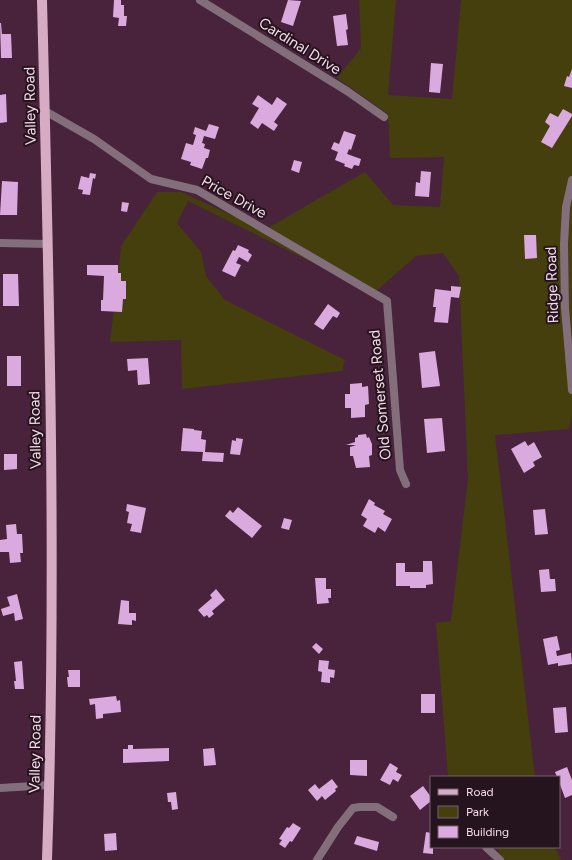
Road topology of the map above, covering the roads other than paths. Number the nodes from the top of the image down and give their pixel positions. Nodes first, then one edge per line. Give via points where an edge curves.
1 (42, 0) edge
2 (200, 0) edge
3 (46, 111) junction
4 (384, 116) dead end
5 (572, 180) edge
6 (0, 243) edge
7 (48, 244) junction
8 (387, 301) joint
9 (570, 323) edge
10 (572, 390) edge
11 (406, 484) dead end
12 (50, 784) junction
13 (0, 788) edge
14 (393, 818) dead end
15 (487, 848) edge
16 (47, 860) edge
17 (317, 860) edge
18 (500, 860) edge

1 - 3 main road, Valley Road
2 - 4 street, Cardinal Drive
3 - 7 main road, Valley Road
3 - 8 street, Price Drive via 94,139 151,179 197,190
5 - 9 street, Ridge Road via 566,207 564,244 565,308
6 - 7 street
7 - 12 main road, Valley Road via 52,560
8 - 11 street, Old Somerset Road via 400,470
9 - 10 street, Ridge Road
12 - 13 street
12 - 16 main road, Valley Road
14 - 17 street via 377,807 353,808
15 - 18 street

